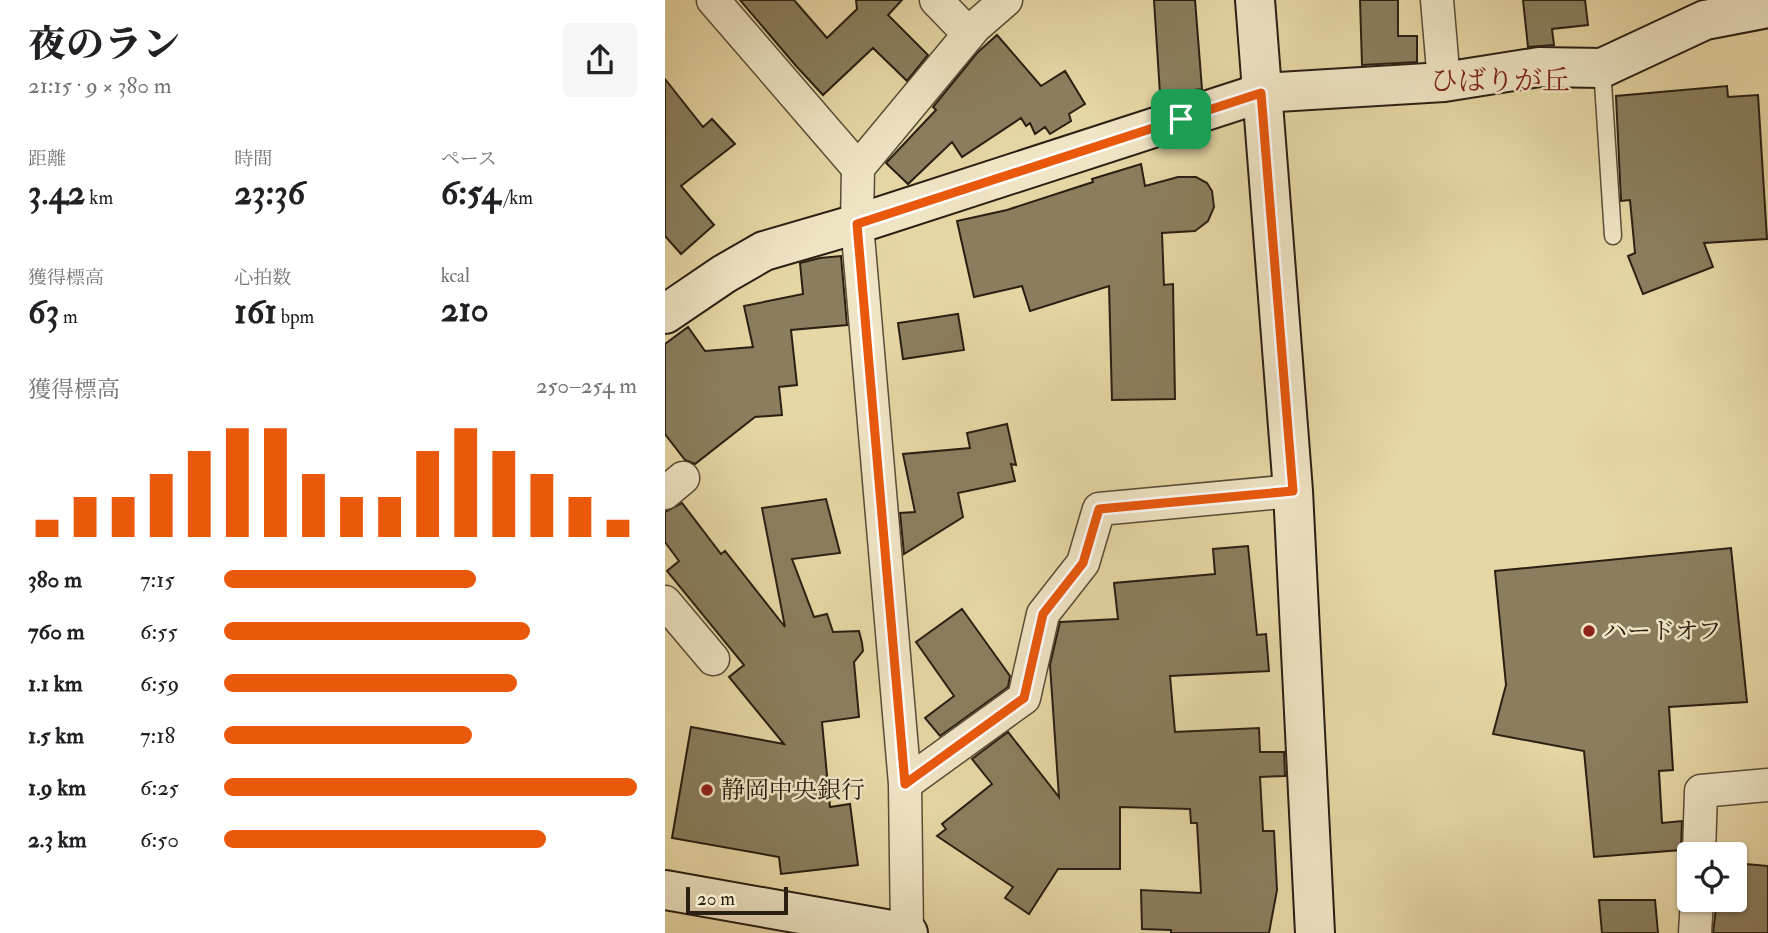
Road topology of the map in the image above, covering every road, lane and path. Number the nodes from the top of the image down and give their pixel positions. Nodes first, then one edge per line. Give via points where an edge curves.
1 (713, 0) edge
2 (936, 0) edge
3 (1006, 0) edge
4 (1255, 0) edge
5 (1437, 0) edge
6 (1768, 8) edge
7 (969, 34) junction
8 (1602, 68) junction
9 (1444, 82) junction
10 (1261, 93) junction
11 (858, 168) junction
12 (857, 224) junction
13 (1613, 236) dead end
14 (665, 314) edge
15 (1293, 491) junction
16 (665, 602) edge
17 (713, 659) dead end
18 (905, 784) junction
19 (1768, 785) edge
20 (1699, 842) edge
21 (665, 890) edge
22 (1696, 912) edge
23 (836, 927) edge
24 (907, 933) edge
25 (1315, 933) edge
26 (1695, 933) edge

1 - 11 street
2 - 7 street
3 - 7 street
4 - 10 street
5 - 9 street
6 - 8 street via 1705,20
7 - 11 street
8 - 9 street via 1539,67
8 - 13 lane
9 - 10 street
10 - 12 street
10 - 15 street
11 - 12 street
12 - 14 street via 764,251
12 - 18 street
15 - 18 street via 1099,509 1083,563 1043,614 1024,698
15 - 25 street
16 - 17 street
18 - 24 street
19 - 20 street via 1701,791
21 - 23 street
22 - 26 street
23 - 24 street

